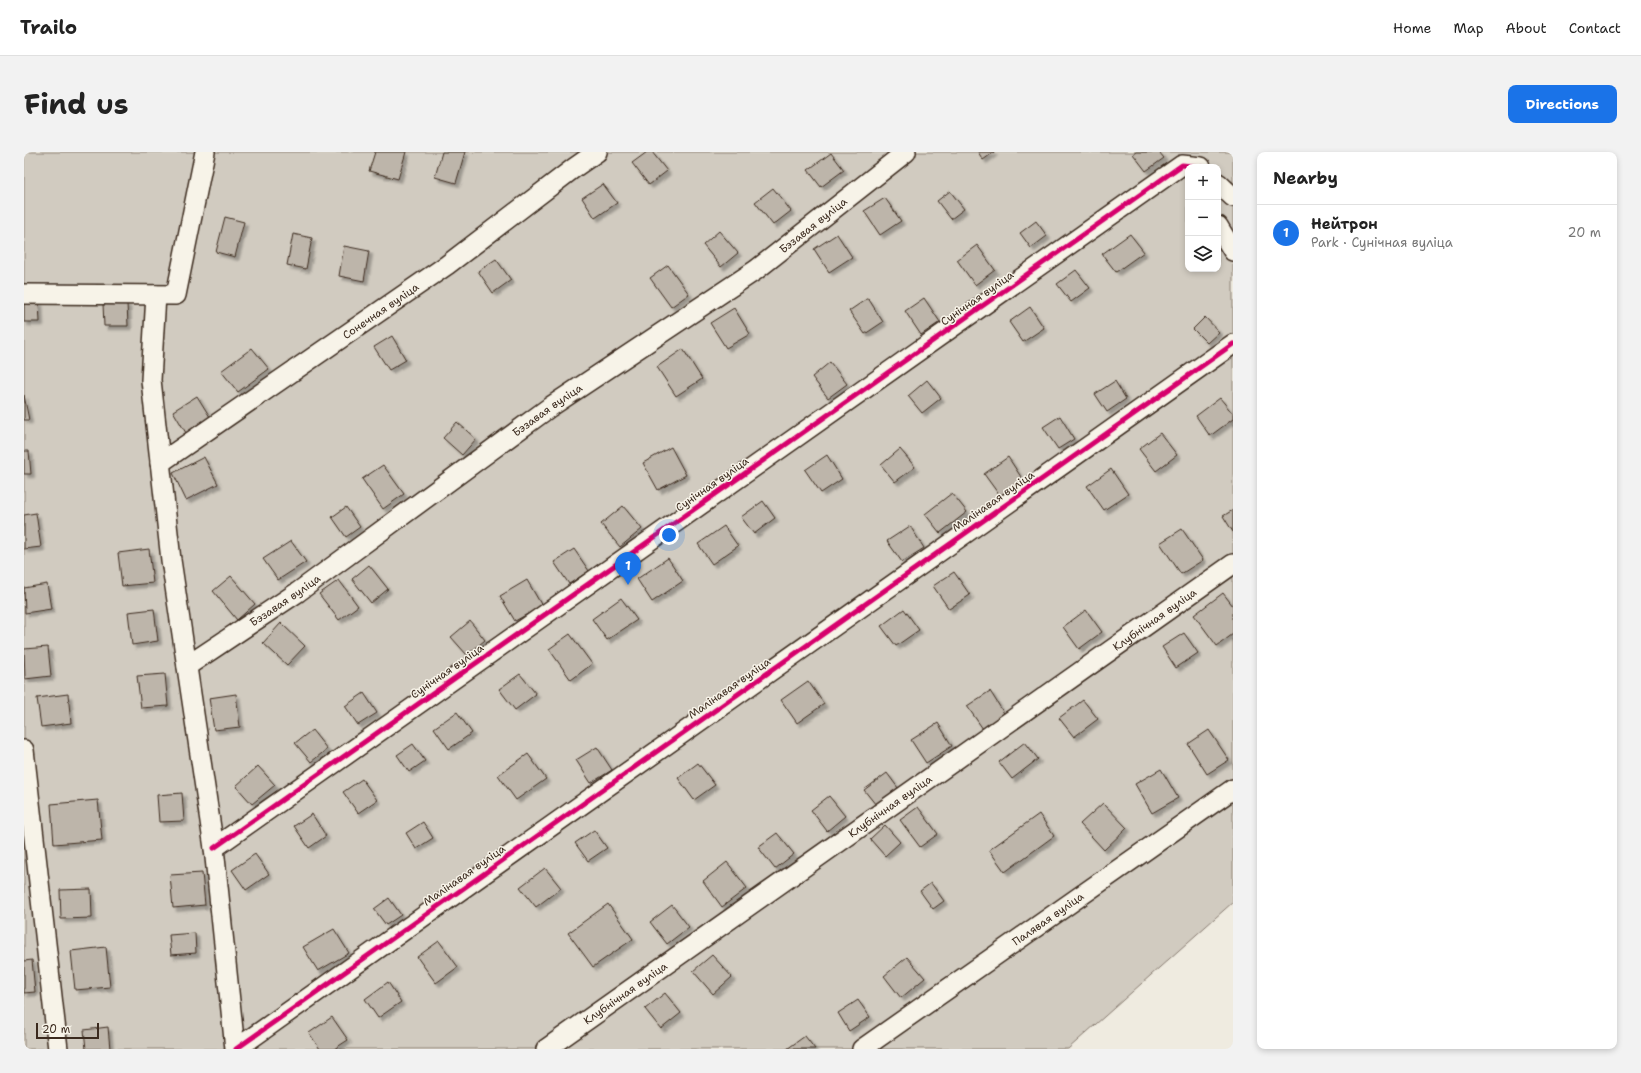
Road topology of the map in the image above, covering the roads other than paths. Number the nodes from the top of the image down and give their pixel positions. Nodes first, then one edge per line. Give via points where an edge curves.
1 (205, 152) edge
2 (597, 152) edge
3 (906, 152) edge
4 (1183, 164) edge
5 (1221, 185) edge
6 (1233, 197) edge
7 (1221, 231) edge
8 (1233, 251) edge
9 (24, 294) edge
10 (156, 295) junction
11 (1233, 344) edge
12 (160, 463) junction
13 (1233, 564) edge
14 (187, 666) junction
15 (24, 750) edge
16 (1233, 789) edge
17 (214, 848) junction
18 (58, 1049) edge
19 (236, 1049) edge
20 (546, 1049) edge
21 (862, 1049) edge

1 - 10 street via 176,295
2 - 12 street, Сонечная вуліца via 447,265
3 - 14 street, Бэзавая вуліца via 756,270 550,406 298,592
4 - 17 street, Сунічная вуліца
5 - 6 street
7 - 8 street
9 - 10 street
10 - 12 street via 151,380
11 - 19 street, Малінавая вуліца
12 - 14 street
13 - 20 street, Клубнічная вуліца
14 - 17 street
15 - 18 street
16 - 21 street, Палявая вуліца
17 - 19 street

